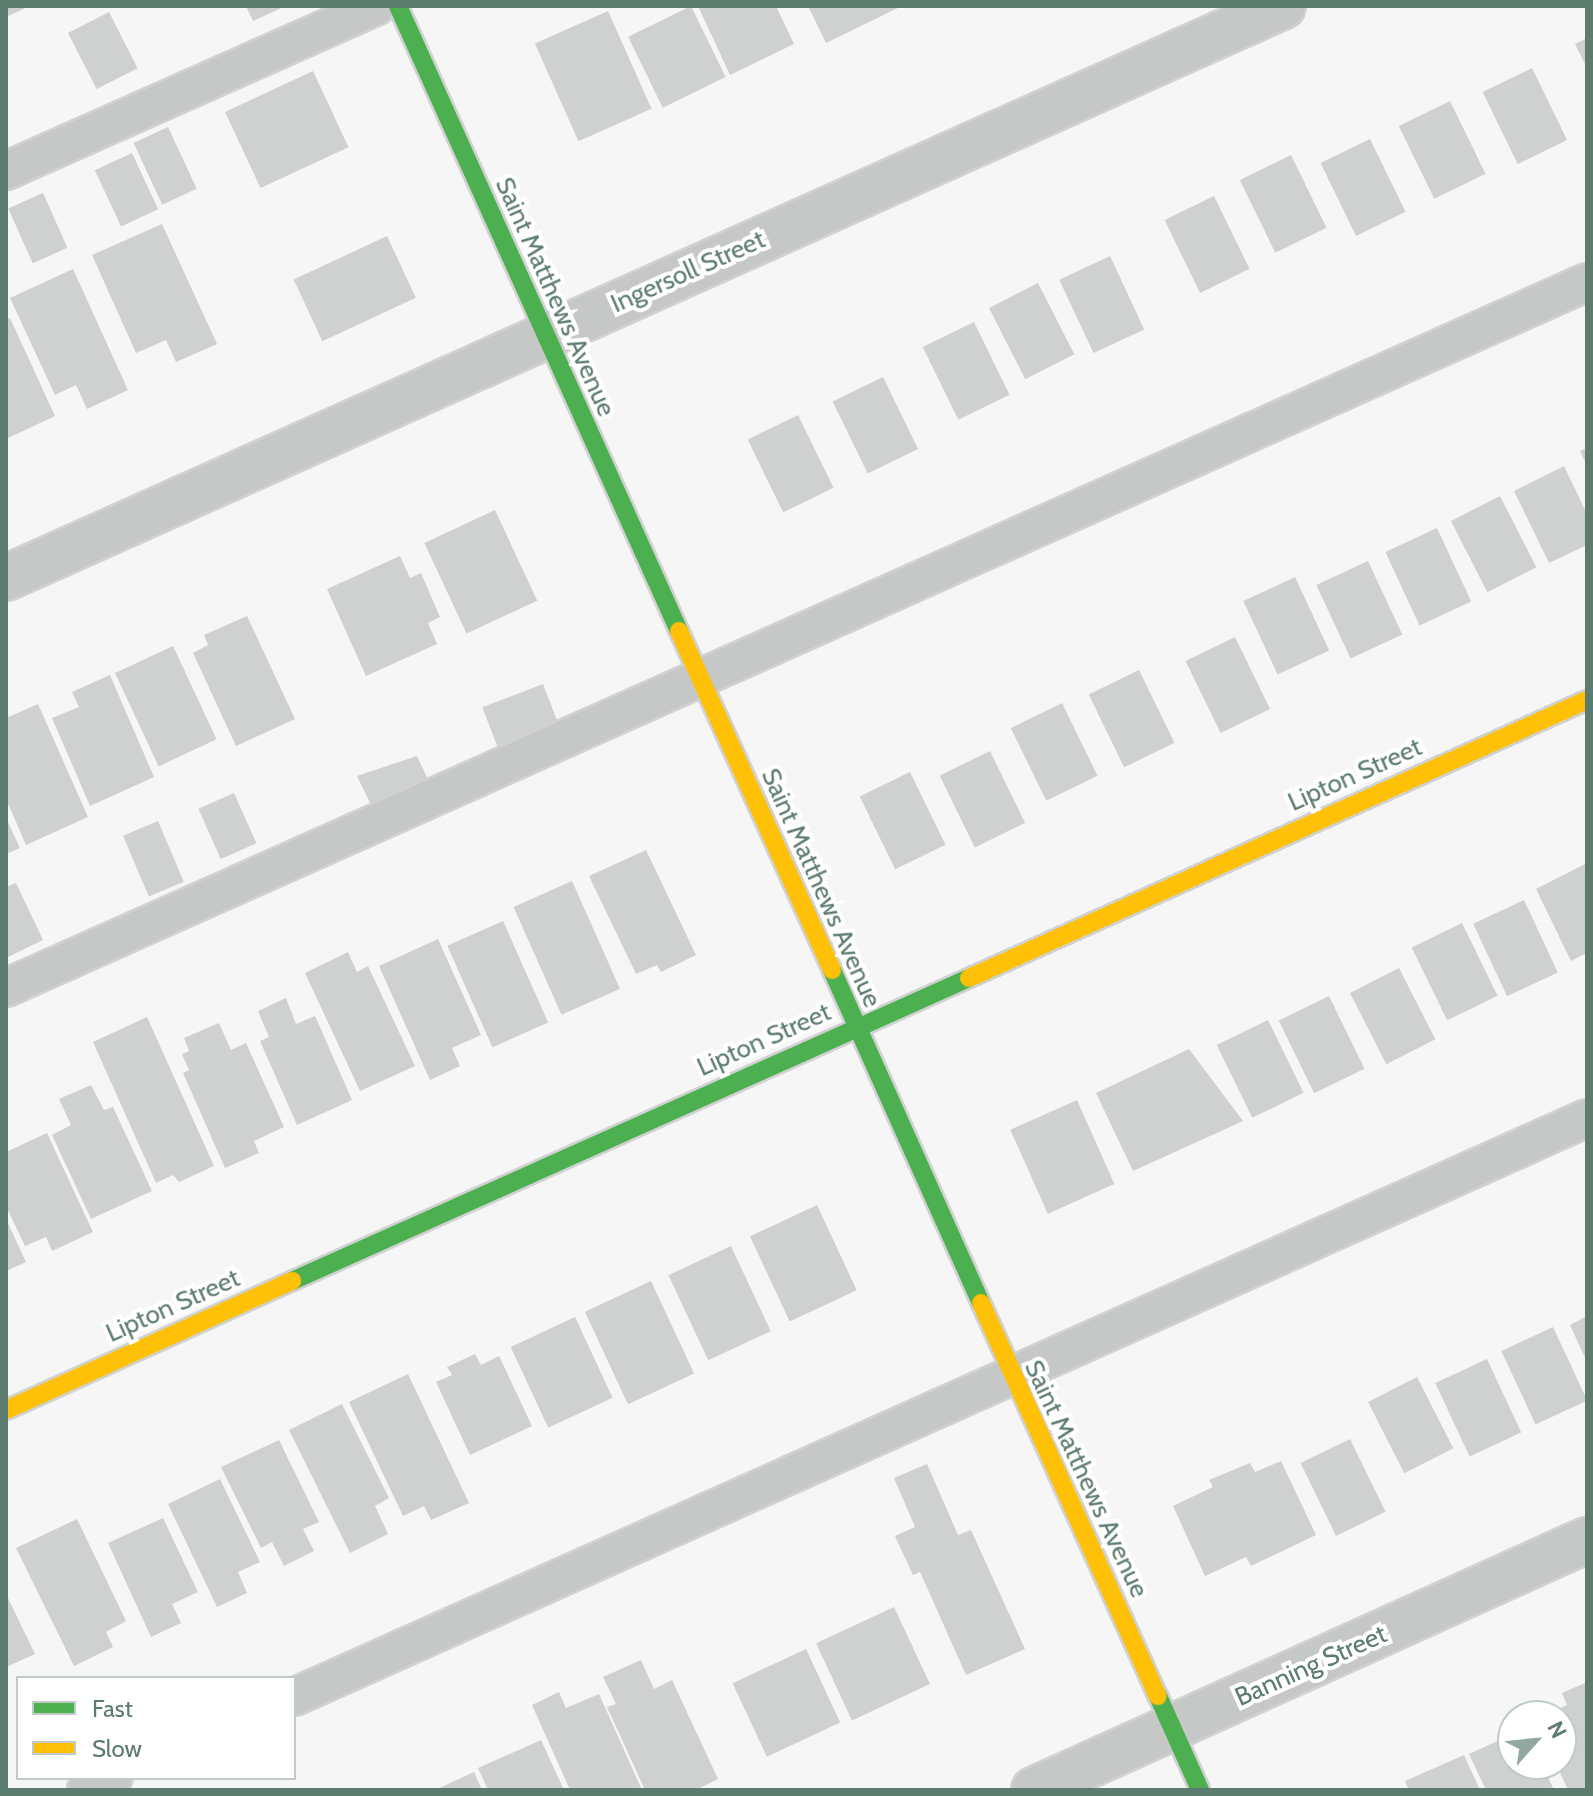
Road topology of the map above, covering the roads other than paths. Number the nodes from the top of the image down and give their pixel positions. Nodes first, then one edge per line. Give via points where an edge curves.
1 (376, 6) edge
2 (398, 6) edge
3 (1283, 6) edge
4 (6, 171) edge
5 (1587, 282) edge
6 (543, 337) junction
7 (6, 578) edge
8 (698, 680) junction
9 (1587, 700) edge
10 (6, 988) edge
11 (855, 1027) junction
12 (1587, 1118) edge
13 (1011, 1377) junction
14 (6, 1410) edge
15 (1587, 1540) edge
16 (296, 1696) edge
17 (1172, 1728) junction
18 (108, 1780) edge
19 (86, 1790) edge
20 (1034, 1790) edge
21 (1200, 1790) edge

1 - 4 lane
2 - 6 street, Saint Matthews Avenue
3 - 6 street, Ingersoll Street
5 - 8 lane
6 - 7 street, Ingersoll Street
6 - 8 street, Saint Matthews Avenue
8 - 10 lane
8 - 11 street, Saint Matthews Avenue
9 - 11 street, Lipton Street
11 - 13 street, Saint Matthews Avenue
11 - 14 street, Lipton Street
12 - 13 lane
13 - 16 lane
13 - 17 street, Saint Matthews Avenue
15 - 17 street, Banning Street
17 - 20 street, Banning Street
17 - 21 street, Saint Matthews Avenue
18 - 19 lane

